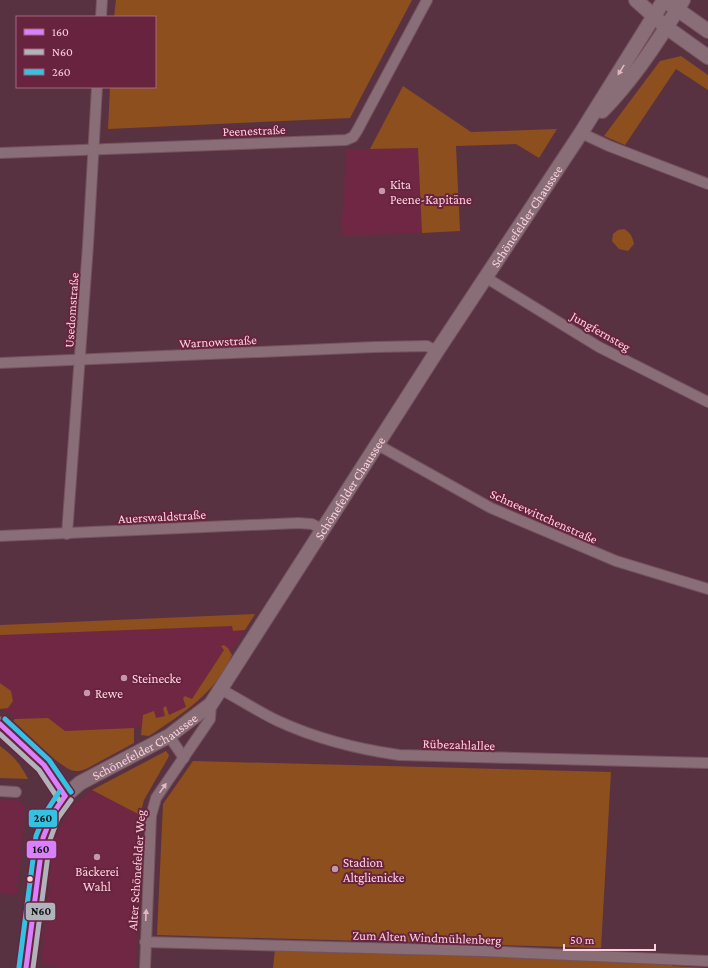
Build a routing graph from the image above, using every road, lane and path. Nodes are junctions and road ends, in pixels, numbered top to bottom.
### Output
1 (102, 0) edge
2 (427, 0) edge
3 (636, 0) edge
4 (664, 0) edge
5 (680, 5) edge
6 (101, 16) edge
7 (655, 17) junction
8 (666, 27) junction
9 (708, 31) edge
10 (708, 57) edge
11 (97, 88) edge
12 (583, 131) junction
13 (94, 149) junction
14 (0, 153) edge
15 (708, 184) edge
16 (485, 277) junction
17 (437, 351) junction
18 (80, 359) junction
19 (0, 363) edge
20 (708, 402) edge
21 (378, 445) junction
22 (324, 530) junction
23 (67, 534) junction
24 (0, 536) edge
25 (708, 589) edge
26 (222, 690) junction
27 (211, 704) junction
28 (0, 724) edge
29 (168, 736) junction
30 (184, 758) junction
31 (708, 763) edge
32 (0, 791) edge
33 (16, 792) dead end
34 (65, 796) junction
35 (144, 942) junction
36 (708, 961) edge
37 (26, 968) edge
38 (145, 968) edge

1 - 6 street
2 - 13 street, Peenestraße
3 - 7 main road
4 - 5 main road
4 - 7 main road, Schönefelder Chaussee
5 - 8 main road, Schönefelder Chaussee
5 - 9 main road
7 - 8 main road
7 -> 12 main road, Schönefelder Chaussee
8 - 10 main road
8 - 12 main road, Schönefelder Chaussee
11 - 13 street, Usedomstraße
12 - 15 street
12 - 16 main road, Schönefelder Chaussee
13 - 14 street, Peenestraße
13 - 18 street, Usedomstraße
16 - 17 main road, Schönefelder Chaussee
16 - 20 street, Jungfernsteg
17 - 18 street, Warnowstraße
17 - 21 main road, Schönefelder Chaussee
18 - 19 street, Warnowstraße
18 - 23 street, Usedomstraße
21 - 22 main road, Schönefelder Chaussee
21 - 25 street, Schneewittchenstraße
22 - 23 street, Auerswaldstraße
22 - 26 main road, Schönefelder Chaussee
23 - 24 street, Auerswaldstraße
26 - 27 main road, Schönefelder Chaussee
26 - 31 street, Rübezahlallee
27 - 29 main road, Schönefelder Chaussee
27 - 30 street, Alter Schönefelder Weg
28 - 34 main road
29 - 30 street
29 - 34 main road, Schönefelder Chaussee
35 -> 30 street, Alter Schönefelder Weg
32 - 33 street
34 - 37 main road, Schönefelder Chaussee
35 - 36 street, Zum Alten Windmühlenberg
35 - 38 street, Alter Schönefelder Weg

